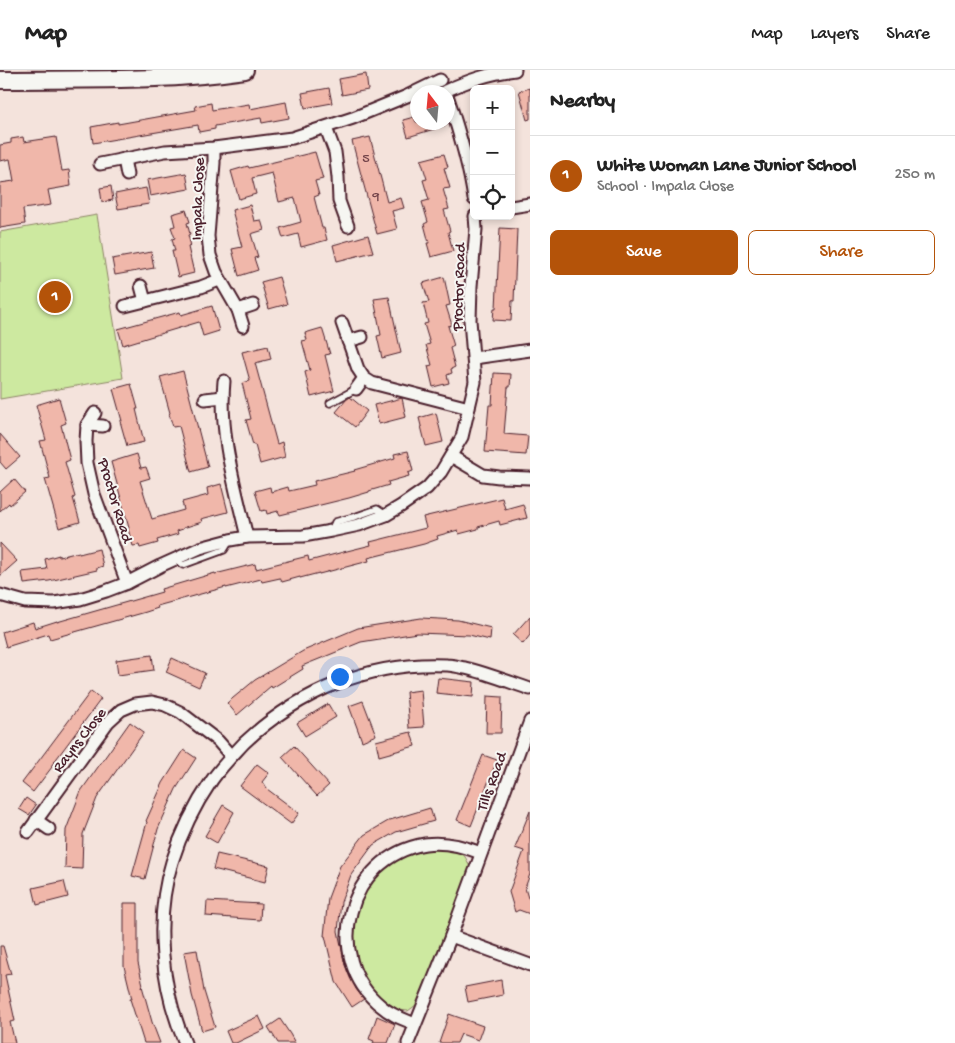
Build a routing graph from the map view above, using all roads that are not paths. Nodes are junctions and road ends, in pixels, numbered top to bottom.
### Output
1 (246, 70) edge
2 (515, 70) edge
3 (28, 75) edge
4 (0, 80) edge
5 (447, 85) edge
6 (410, 95) edge
7 (455, 120) edge
8 (326, 128) junction
9 (214, 148) junction
10 (124, 159) junction
11 (100, 164) dead end
12 (127, 175) dead end
13 (470, 175) edge
14 (530, 204) edge
15 (515, 206) edge
16 (476, 220) edge
17 (348, 226) dead end
18 (219, 280) junction
19 (141, 286) dead end
20 (145, 301) junction
21 (253, 305) dead end
22 (126, 306) dead end
23 (238, 310) junction
24 (342, 324) dead end
25 (243, 326) dead end
26 (362, 337) dead end
27 (348, 341) junction
28 (530, 350) edge
29 (474, 358) junction
30 (364, 378) junction
31 (224, 381) dead end
32 (356, 388) joint
33 (222, 398) junction
34 (205, 399) dead end
35 (330, 403) dead end
36 (469, 408) junction
37 (96, 413) dead end
38 (87, 425) junction
39 (103, 426) dead end
40 (451, 456) junction
41 (530, 478) edge
42 (247, 537) junction
43 (127, 583) junction
44 (1, 596) edge
45 (530, 689) edge
46 (530, 721) edge
47 (231, 756) junction
48 (36, 820) junction
49 (49, 829) dead end
50 (28, 832) dead end
51 (481, 853) junction
52 (451, 936) junction
53 (530, 965) edge
54 (415, 1024) junction
55 (185, 1043) edge
56 (408, 1043) edge

1 - 3 street
2 - 5 street
3 - 4 street
6 - 8 street, Impala Close
7 - 13 street
8 - 9 street, Impala Close
8 - 17 street
9 - 10 street, Impala Close
9 - 18 street, Impala Close
10 - 11 street, Impala Close
10 - 12 street
14 - 15 street
16 - 29 street, Proctor Road
18 - 20 street
18 - 23 street, Impala Close
19 - 20 street
20 - 22 street
21 - 23 street
23 - 25 street, Impala Close
24 - 27 street
26 - 27 street
27 - 30 street
28 - 29 street
29 - 36 street, Proctor Road
30 - 32 street
30 - 36 street
31 - 33 street
32 - 35 lane
33 - 34 street
33 - 42 street
36 - 40 street, Proctor Road
37 - 38 street
38 - 39 street
38 - 43 street, Proctor Road
40 - 41 street
40 - 42 street, Proctor Road
42 - 43 street, Proctor Road
43 - 44 street, Proctor Road
45 - 47 street
46 - 51 street, Tills Road
47 - 48 street, Rayns Close
47 - 55 street
48 - 49 street
48 - 50 street, Rayns Close
51 - 52 street, Tills Road
51 - 54 street
52 - 53 street
52 - 54 street, Tills Road
54 - 56 street, Tills Road

